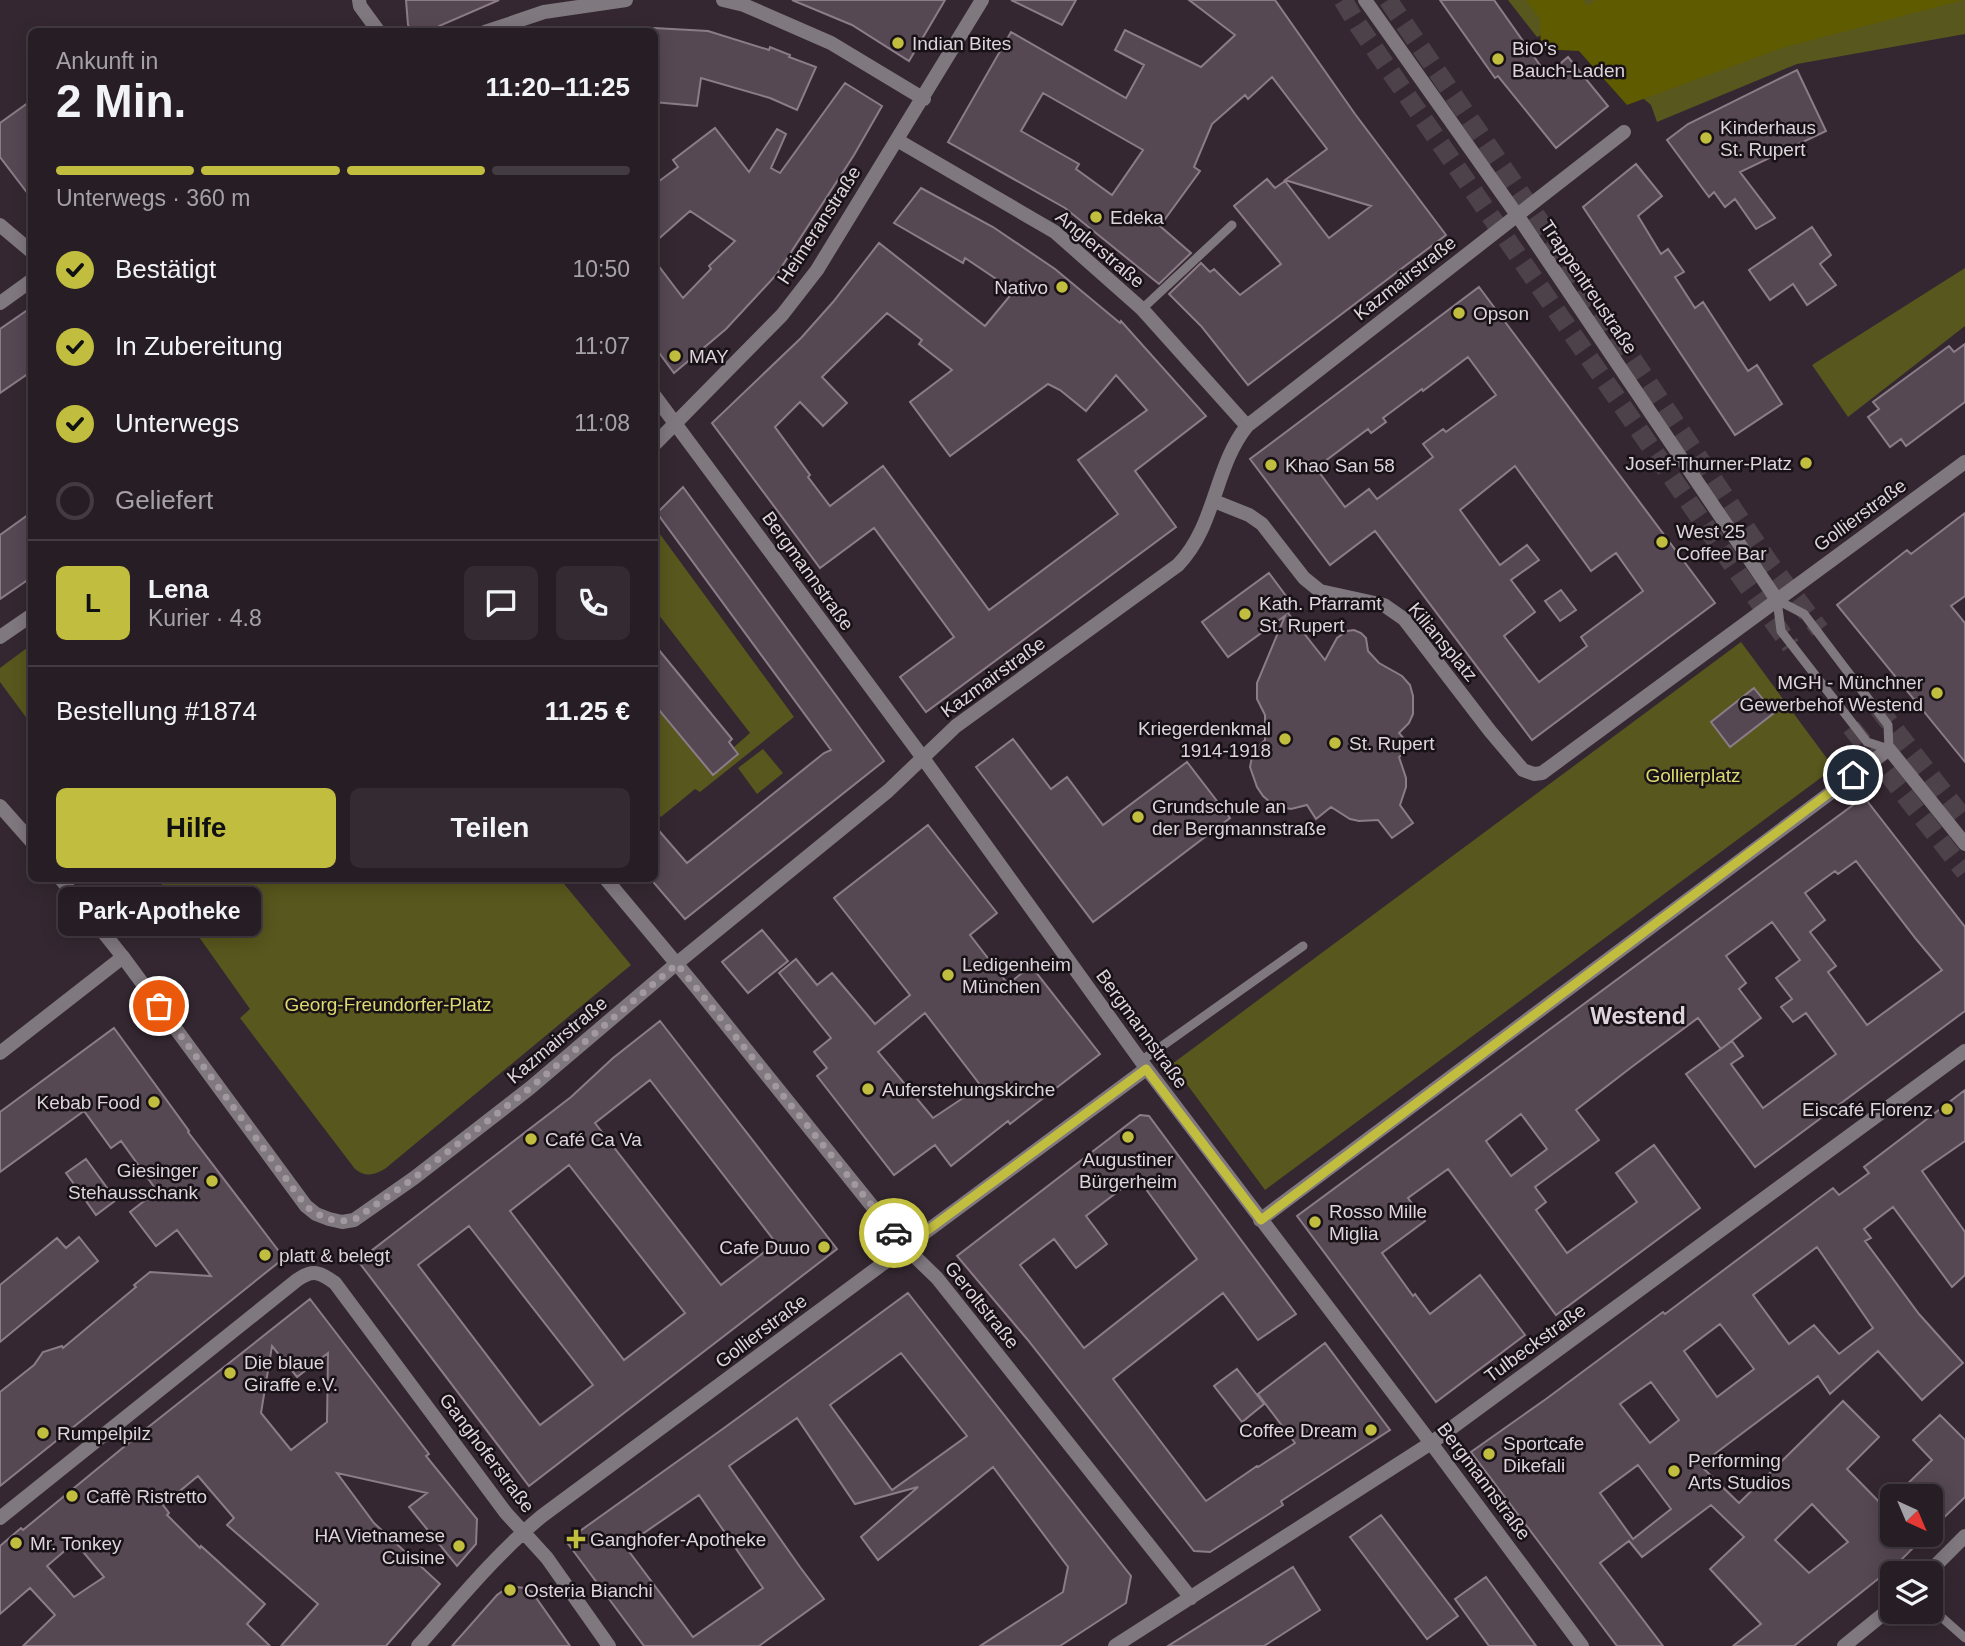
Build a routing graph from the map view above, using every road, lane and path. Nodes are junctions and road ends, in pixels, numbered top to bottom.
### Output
1 (359, 0) edge
2 (626, 0) edge
3 (723, 0) edge
4 (982, 0) edge
5 (1365, 0) edge
6 (377, 28) edge
7 (497, 28) edge
8 (923, 99) junction
9 (1624, 132) dead end
10 (897, 139) junction
11 (1517, 215) junction
12 (0, 225) edge
13 (1232, 225) dead end
14 (28, 248) edge
15 (28, 283) edge
16 (0, 303) edge
17 (1142, 309) junction
18 (658, 400) edge
19 (676, 424) junction
20 (1247, 426) junction
21 (658, 441) edge
22 (1965, 462) edge
23 (1214, 501) junction
24 (1777, 600) junction
25 (28, 617) edge
26 (0, 637) edge
27 (1889, 749) junction
28 (923, 758) junction
29 (0, 806) edge
30 (28, 838) edge
31 (1965, 844) edge
32 (64, 882) edge
33 (608, 882) edge
34 (1303, 946) dead end
35 (123, 957) junction
36 (677, 964) junction
37 (1965, 1051) edge
38 (0, 1053) edge
39 (1144, 1065) junction
40 (1261, 1220) junction
41 (905, 1247) junction
42 (1431, 1443) junction
43 (0, 1518) edge
44 (523, 1532) junction
45 (1965, 1536) edge
46 (1940, 1561) edge
47 (1191, 1598) junction
48 (1880, 1617) edge
49 (1943, 1619) edge
50 (1965, 1638) edge
51 (418, 1646) edge
52 (609, 1646) edge
53 (1115, 1646) edge
54 (1582, 1646) edge
55 (1844, 1646) edge

1 - 6 street
2 - 7 street
3 - 8 street
4 - 8 street, Heimeranstraße
5 - 11 street, Trappentreustraße
8 - 10 street, Heimeranstraße
9 - 11 street, Kazmairstraße
10 - 17 street, Anglerstraße
10 - 19 street, Heimeranstraße
11 - 20 street, Kazmairstraße
11 - 24 street, Trappentreustraße
12 - 14 street
13 - 17 lane
15 - 16 street
17 - 20 street, Anglerstraße
18 - 19 street, Bergmannstraße
19 - 21 street, Heimeranstraße
19 - 28 street, Bergmannstraße
20 - 23 street, Kazmairstraße
22 - 24 street, Gollierstraße
23 - 24 street, Kiliansplatz
23 - 28 street, Kazmairstraße
24 - 27 lane, Trappentreustraße
24 - 27 lane, Trappentreustraße
25 - 26 street
27 - 31 street, Trappentreustraße
27 - 40 street
28 - 36 street, Kazmairstraße
28 - 39 street, Bergmannstraße
29 - 30 street
32 - 35 street
33 - 36 street, Geroltstraße
34 - 39 lane
35 - 36 street, Kazmairstraße
35 - 38 street
36 - 41 street, Geroltstraße
37 - 42 street, Tulbeckstraße
39 - 40 street, Bergmannstraße
39 - 41 street, Gollierstraße
40 - 42 street, Bergmannstraße
41 - 44 street, Gollierstraße
41 - 47 street, Geroltstraße
42 - 47 street, Tulbeckstraße
42 - 54 street, Bergmannstraße
43 - 44 street, Ganghoferstraße
44 - 51 street, Gollierstraße
44 - 52 street, Ganghoferstraße
45 - 46 street
47 - 53 street, Tulbeckstraße
48 - 55 street
49 - 50 lane

